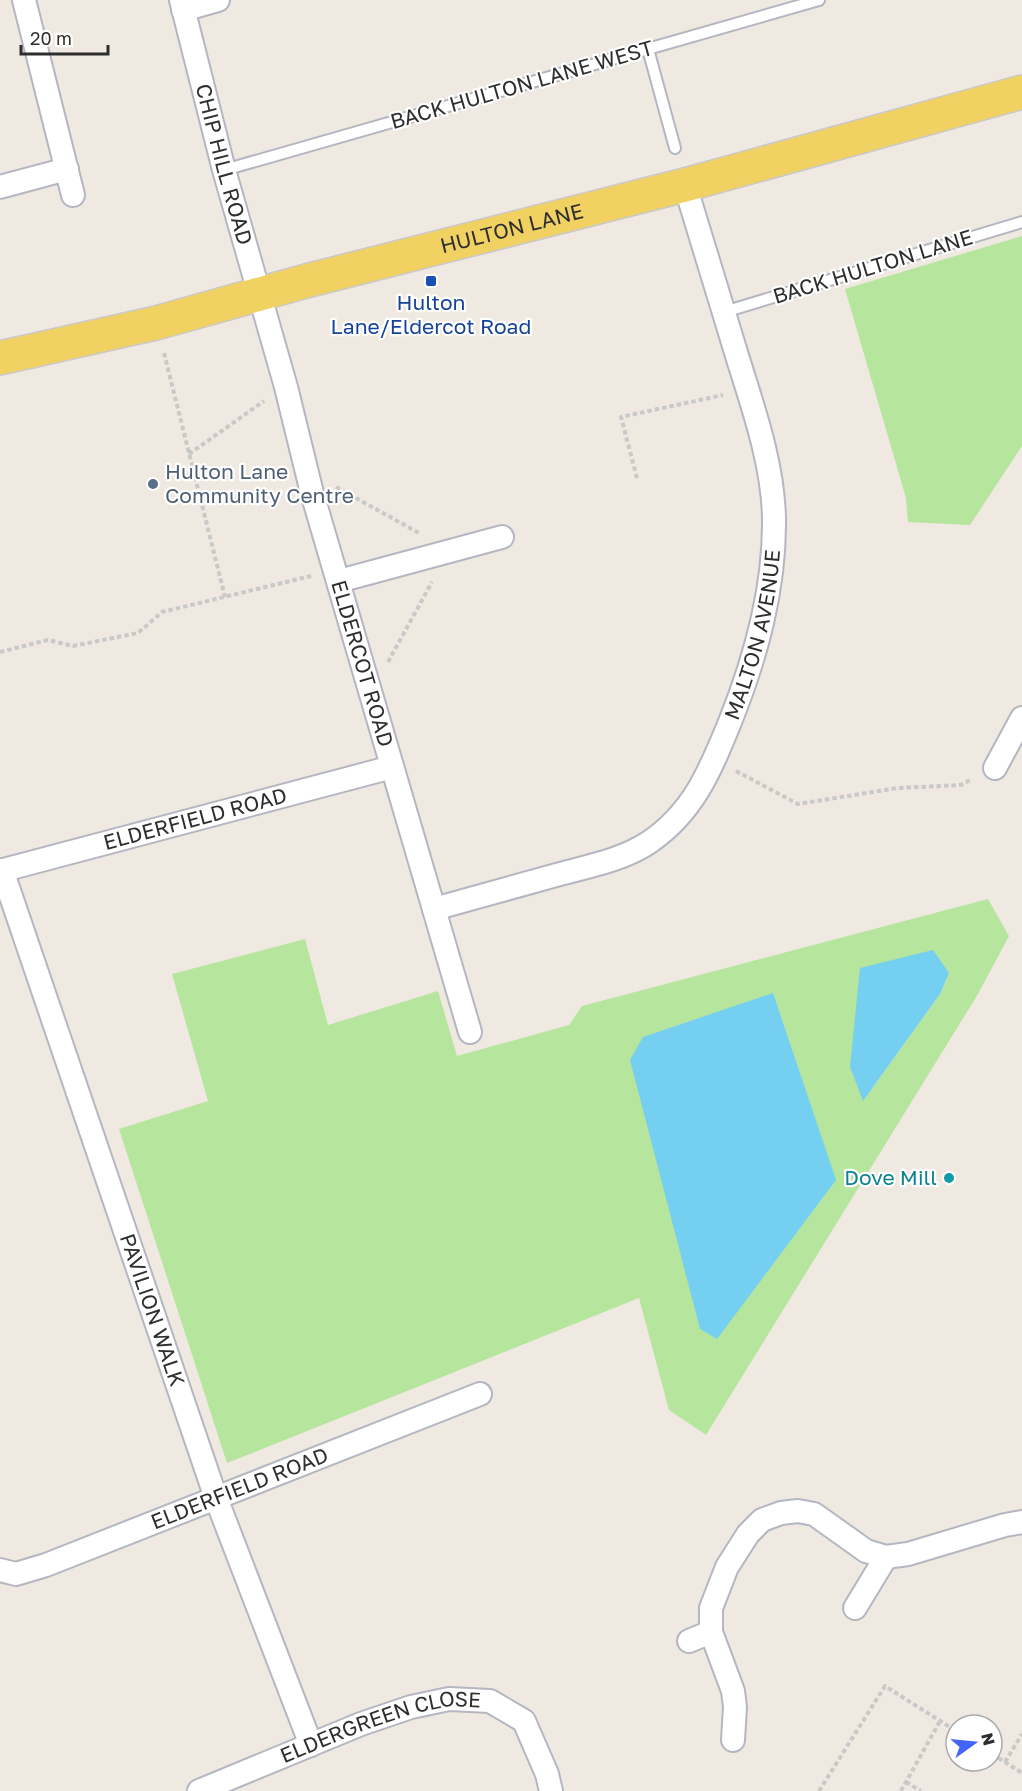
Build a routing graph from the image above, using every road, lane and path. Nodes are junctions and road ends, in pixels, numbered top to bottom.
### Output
1 (24, 0) edge
2 (218, 0) edge
3 (819, 0) edge
4 (182, 5) edge
5 (648, 49) junction
6 (1022, 92) edge
7 (675, 148) dead end
8 (67, 169) junction
9 (224, 170) junction
10 (685, 185) junction
11 (0, 187) edge
12 (73, 195) dead end
13 (1022, 222) edge
14 (259, 294) junction
15 (724, 312) junction
16 (156, 323) junction
17 (0, 358) edge
18 (285, 387) junction
19 (747, 389) junction
20 (189, 454) junction
21 (637, 478) dead end
22 (312, 493) junction
23 (502, 537) dead end
24 (439, 554) junction
25 (337, 576) junction
26 (225, 597) junction
27 (0, 652) edge
28 (364, 669) junction
29 (1022, 718) edge
30 (714, 760) junction
31 (392, 767) junction
32 (994, 768) joint
33 (1, 871) edge
34 (434, 909) junction
35 (470, 1032) dead end
36 (480, 1394) dead end
37 (216, 1498) junction
38 (1022, 1522) edge
39 (886, 1557) junction
40 (0, 1570) edge
41 (855, 1608) dead end
42 (711, 1632) junction
43 (689, 1641) dead end
44 (940, 1721) junction
45 (944, 1724) edge
46 (1022, 1734) edge
47 (733, 1740) dead end
48 (311, 1745) junction
49 (1005, 1762) joint
50 (1022, 1773) edge
51 (906, 1782) junction
52 (199, 1791) edge
53 (551, 1791) edge
54 (819, 1791) edge
55 (901, 1791) edge
56 (921, 1791) edge

1 - 8 street
2 - 4 street
3 - 5 lane, BACK HULTON LANE WEST
4 - 9 street, CHIP HILL ROAD
5 - 7 lane
5 - 9 lane, BACK HULTON LANE WEST
6 - 10 main road, HULTON LANE
8 - 11 street
8 - 12 street
9 - 14 street, CHIP HILL ROAD
10 - 14 main road, HULTON LANE
10 - 15 street, MALTON AVENUE
13 - 15 lane, BACK HULTON LANE
14 - 16 main road, HULTON LANE
14 - 18 street, ELDERCOT ROAD
15 - 19 street, MALTON AVENUE
16 - 17 main road, HULTON LANE
16 - 20 path
18 - 20 path
18 - 22 street, ELDERCOT ROAD
19 - 21 path
19 - 30 street, MALTON AVENUE
20 - 26 path
22 - 24 path
22 - 25 street, ELDERCOT ROAD
23 - 24 street
24 - 25 street
24 - 28 path
25 - 26 path
25 - 28 street, ELDERCOT ROAD
26 - 27 path
28 - 31 street, ELDERCOT ROAD
29 - 32 street
30 - 32 path
30 - 34 street, MALTON AVENUE
31 - 33 street, ELDERFIELD ROAD
31 - 34 street, ELDERCOT ROAD
33 - 37 street, PAVILION WALK
34 - 35 street, ELDERCOT ROAD
36 - 37 street, ELDERFIELD ROAD
37 - 40 street, ELDERFIELD ROAD
37 - 48 street, PAVILION WALK
38 - 39 street
39 - 41 street
39 - 42 street
42 - 43 street
42 - 47 street
44 - 45 path
44 - 51 path
44 - 54 path
46 - 49 path
48 - 52 street, ELDERGREEN CLOSE
48 - 53 street, ELDERGREEN CLOSE
49 - 50 path
51 - 55 path
51 - 56 path

